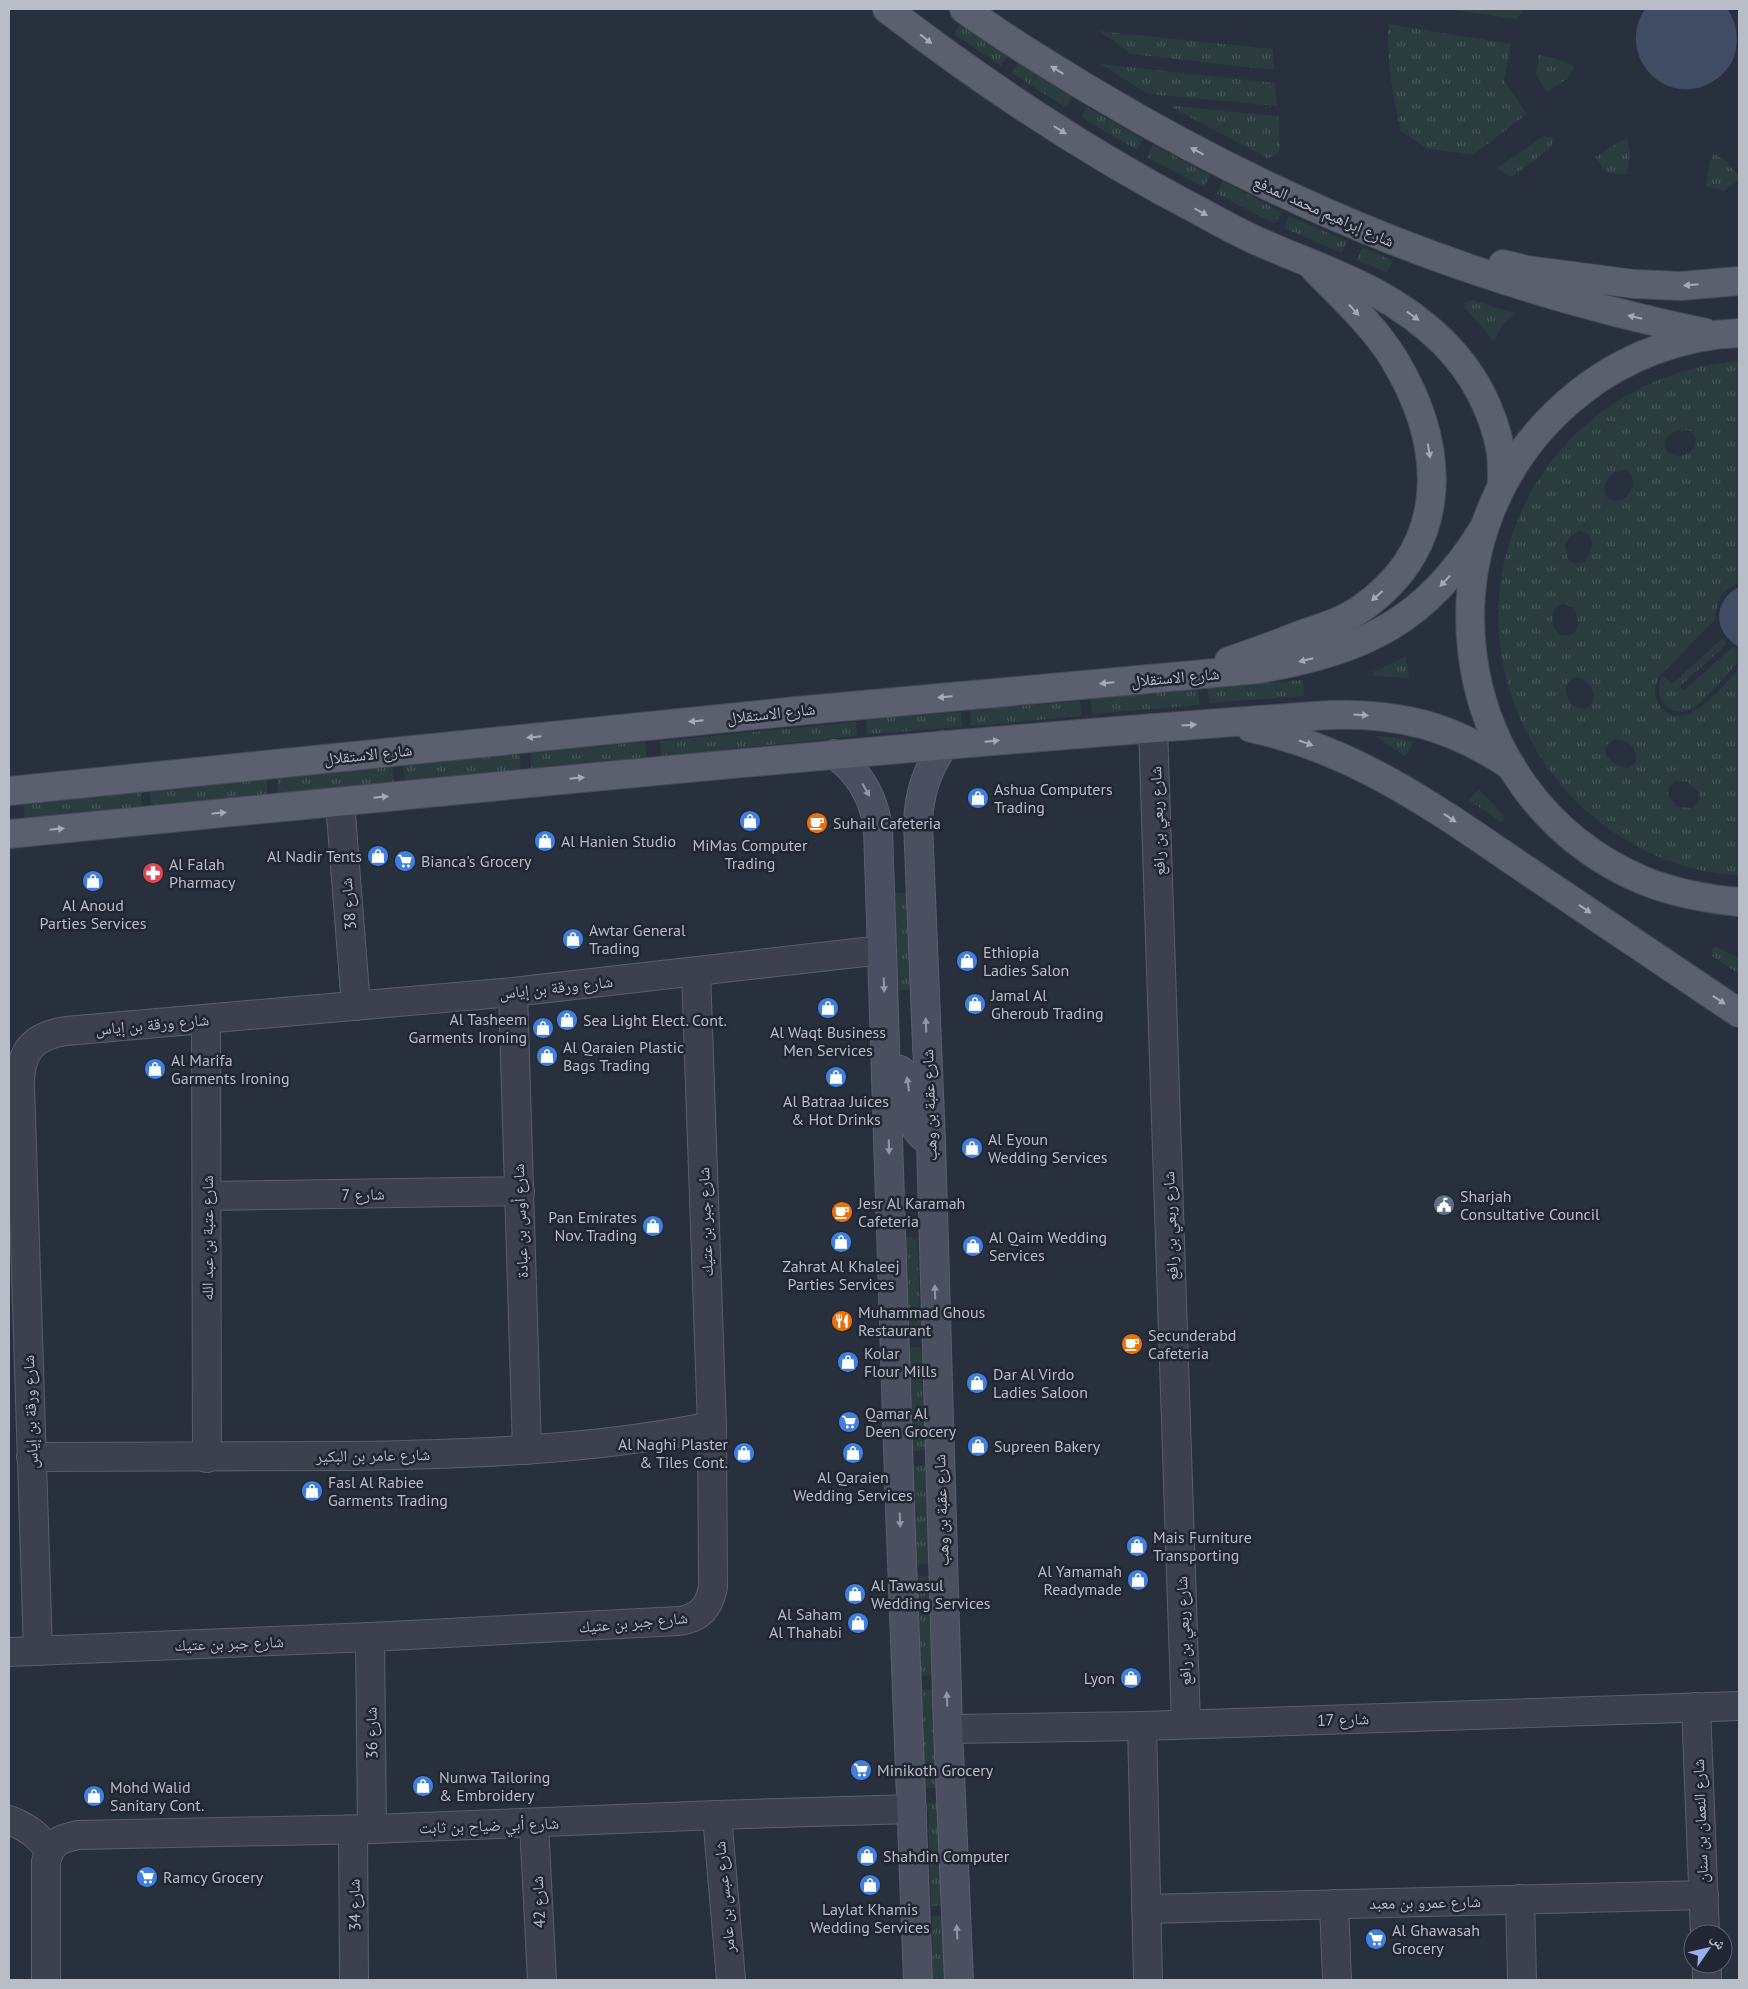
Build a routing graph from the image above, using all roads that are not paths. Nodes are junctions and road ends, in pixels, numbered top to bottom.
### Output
1 (887, 9) edge
2 (964, 9) edge
3 (1384, 238) junction
4 (1308, 262) junction
5 (1739, 280) edge
6 (1728, 334) edge
7 (1502, 484) junction
8 (1484, 528) junction
9 (1190, 675) junction
10 (1225, 722) junction
11 (1154, 728) junction
12 (944, 745) junction
13 (834, 754) junction
14 (1511, 766) junction
15 (9, 791) edge
16 (340, 802) junction
17 (9, 834) edge
18 (1739, 902) edge
19 (882, 950) junction
20 (696, 972) junction
21 (513, 992) junction
22 (356, 1006) junction
23 (1739, 1013) edge
24 (206, 1019) junction
25 (886, 1074) junction
26 (931, 1142) junction
27 (16, 1178) edge
28 (520, 1191) junction
29 (207, 1196) junction
30 (17, 1288) edge
31 (712, 1426) junction
32 (527, 1450) junction
33 (31, 1457) junction
34 (207, 1458) junction
35 (370, 1637) junction
36 (38, 1650) junction
37 (9, 1652) edge
38 (1739, 1706) edge
39 (1696, 1707) junction
40 (1186, 1724) junction
41 (1142, 1726) junction
42 (948, 1730) junction
43 (912, 1809) junction
44 (716, 1815) junction
45 (9, 1820) edge
46 (534, 1824) junction
47 (362, 1830) junction
48 (58, 1844) junction
49 (1704, 1895) junction
50 (1520, 1899) junction
51 (1334, 1904) junction
52 (1146, 1909) junction
53 (1705, 1924) edge
54 (46, 1980) edge
55 (354, 1980) edge
56 (542, 1980) edge
57 (732, 1980) edge
58 (918, 1980) edge
59 (959, 1980) edge
60 (1148, 1980) edge
61 (1337, 1980) edge
62 (1522, 1980) edge

1 -> 4 main road
3 -> 2 main road, شارع إبراهيم محمد المدفع
5 -> 3 main road
6 -> 3 main road, شارع إبراهيم محمد المدفع
4 -> 7 main road
4 -> 9 main road
6 - 7 main road
7 - 8 main road
8 -> 9 main road, شارع الاستقلال
8 - 14 main road
9 -> 15 main road, شارع الاستقلال
11 -> 10 main road
10 -> 14 main road
10 -> 23 main road
12 -> 11 main road
11 - 40 street, شارع ربعي بن رافع
12 - 13 main road
26 -> 12 street, شارع عقبة بن وهب
16 -> 13 main road
13 -> 19 street
14 - 18 main road
17 -> 16 main road
16 - 22 street, شارع 38
19 - 20 street, شارع ورقة بن إياس
19 -> 25 street
20 - 21 street, شارع ورقة بن إياس
20 - 31 street, شارع جبر بن عتيك
21 - 22 street, شارع ورقة بن إياس
21 - 28 street, شارع أوس بن عبادة
22 - 24 street, شارع ورقة بن إياس
24 - 27 street, شارع ورقة بن إياس
24 - 29 street, شارع عتبة بن عبد الله
26 -> 25 street
25 -> 43 street
42 -> 26 street, شارع عقبة بن وهب
27 - 30 street, شارع ورقة بن إياس
28 - 29 street, شارع 7
28 - 32 street, شارع أوس بن عبادة
29 - 34 street, شارع عتبة بن عبد الله
30 - 33 street, شارع ورقة بن إياس
31 - 32 street, شارع عامر بن البكير
31 - 35 street, شارع جبر بن عتيك
32 - 34 street, شارع عامر بن البكير
33 - 34 street, شارع عامر بن البكير
33 - 36 street, شارع ورقة بن إياس
35 - 36 street, شارع جبر بن عتيك
35 - 47 street, شارع 36
36 - 37 street, شارع جبر بن عتيك
38 - 39 street, شارع 17
39 - 40 street, شارع 17
39 - 49 street, شارع النعمان بن سنان
40 - 41 street, شارع 17
41 - 42 street, شارع 17
41 - 52 street
59 -> 42 street, شارع عقبة بن وهب
43 - 44 street, شارع أبي ضياح بن ثابت
43 - 58 street
44 - 46 street, شارع أبي ضياح بن ثابت
44 - 57 street, شارع عبس بن عامر
45 - 48 street
46 - 47 street, شارع أبي ضياح بن ثابت
46 - 56 street, شارع 42
47 - 48 street, شارع أبي ضياح بن ثابت
47 - 55 street, شارع 34
48 - 54 street
49 - 50 street, شارع عمرو بن معبد
49 - 53 street, شارع النعمان بن سنان
50 - 51 street, شارع عمرو بن معبد
50 - 62 street
51 - 52 street, شارع عمرو بن معبد
51 - 61 street
52 - 60 street

